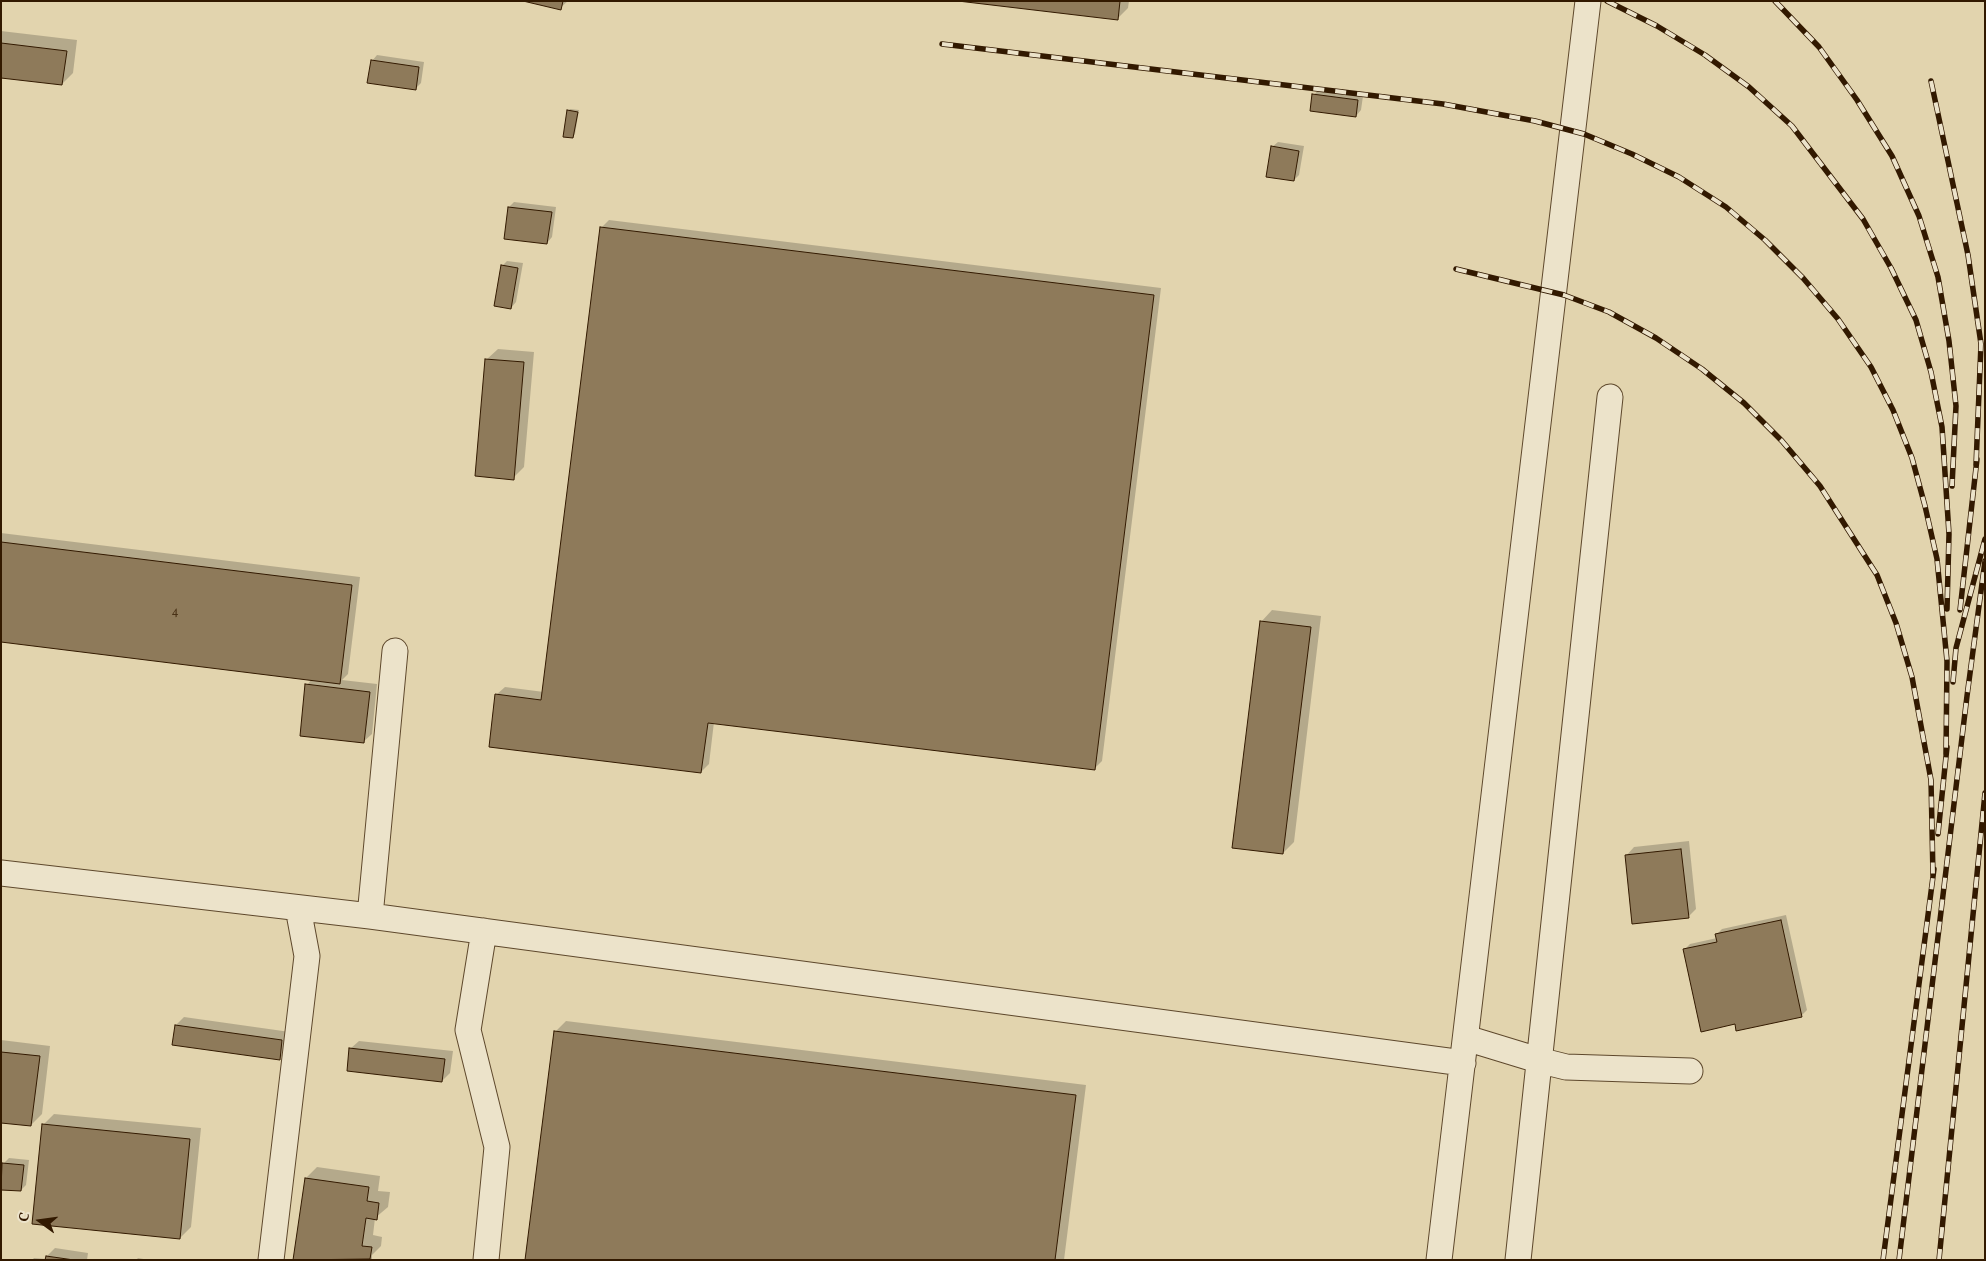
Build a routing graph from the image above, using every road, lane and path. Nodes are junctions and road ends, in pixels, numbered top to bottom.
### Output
1 (1588, 1) edge
2 (1610, 397) dead end
3 (395, 651) dead end
4 (1, 874) edge
5 (298, 908) junction
6 (370, 916) junction
7 (484, 932) junction
8 (1466, 1038) junction
9 (1538, 1060) junction
10 (1463, 1063) junction
11 (1690, 1071) dead end
12 (271, 1260) edge
13 (486, 1260) edge
14 (1439, 1260) edge
15 (1518, 1260) edge

1 - 8 street
2 - 9 street
3 - 6 street
4 - 5 street
5 - 6 street
5 - 12 street
6 - 7 street
7 - 10 street
7 - 13 street
8 - 9 street
8 - 10 street
9 - 11 street
9 - 15 street
10 - 14 street

